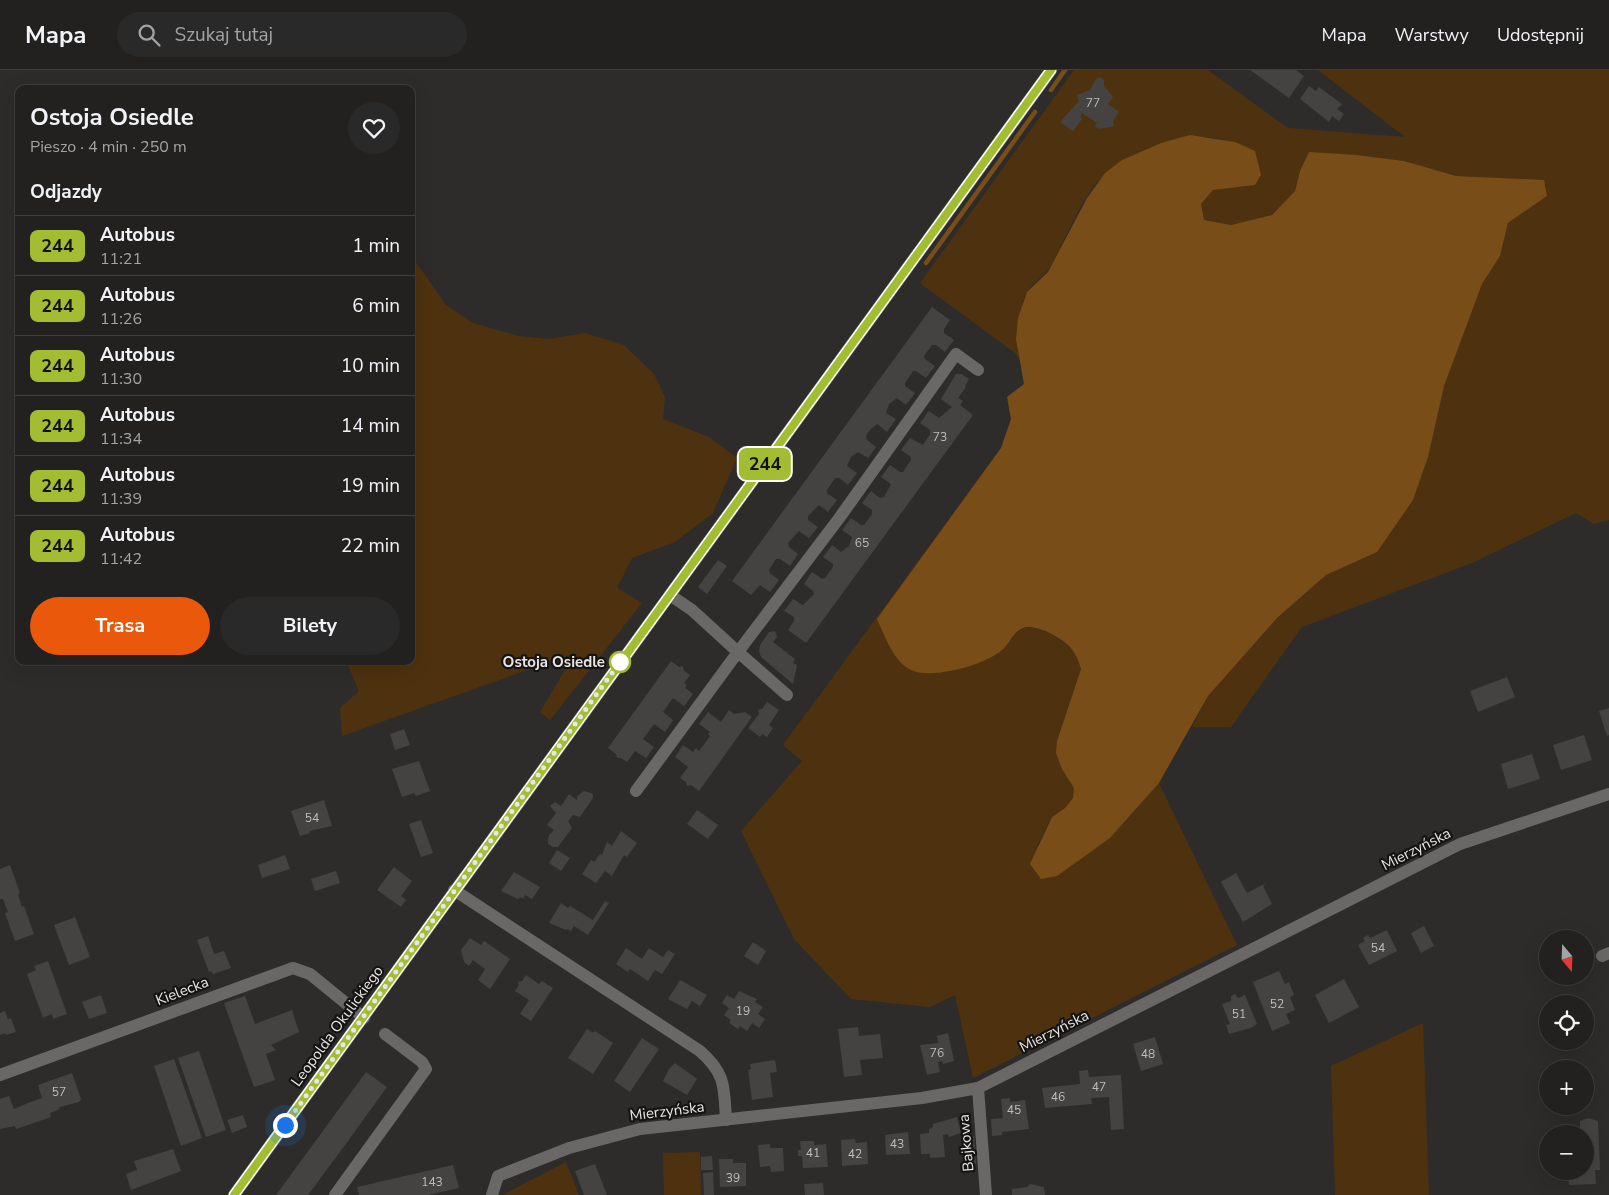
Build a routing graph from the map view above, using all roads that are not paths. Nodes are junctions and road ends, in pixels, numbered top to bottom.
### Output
1 (1051, 70) edge
2 (978, 370) dead end
3 (670, 595) junction
4 (738, 652) junction
5 (787, 694) dead end
6 (636, 791) dead end
7 (1609, 794) edge
8 (451, 895) junction
9 (364, 1018) junction
10 (385, 1034) dead end
11 (0, 1075) edge
12 (978, 1088) junction
13 (726, 1120) junction
14 (234, 1195) edge
15 (335, 1195) edge
16 (492, 1195) edge
17 (986, 1195) edge

1 - 3 street, Leopolda Okulickiego
2 - 4 street
3 - 4 street
3 - 8 street, Leopolda Okulickiego
4 - 5 street
4 - 6 street
7 - 12 street, Mierzyńska
8 - 9 street, Leopolda Okulickiego
8 - 13 street
9 - 11 street, Kielecka
9 - 14 street, Leopolda Okulickiego
10 - 15 street
12 - 13 street, Mierzyńska
12 - 17 street, Bajkowa
13 - 16 street, Mierzyńska

